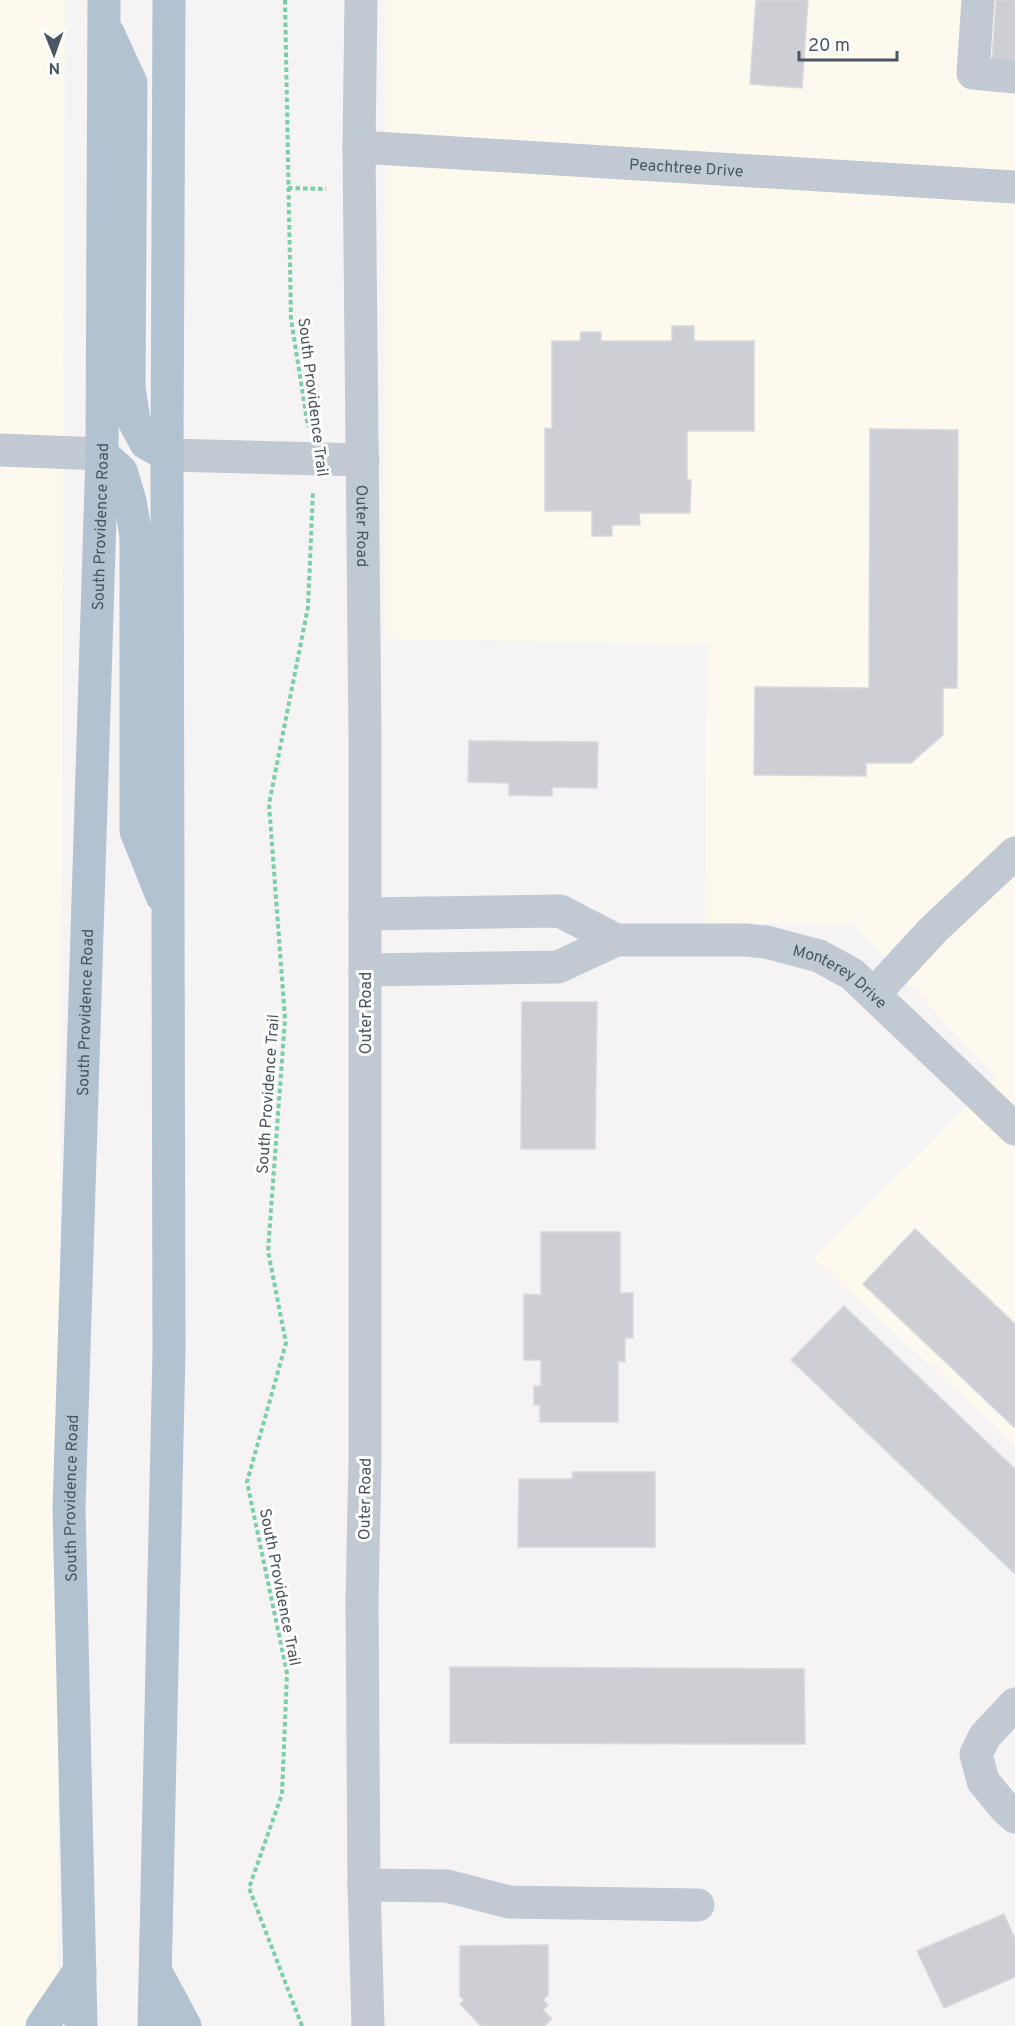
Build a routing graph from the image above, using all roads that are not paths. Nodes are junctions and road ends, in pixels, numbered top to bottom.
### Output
1 (169, 0) edge
2 (361, 0) edge
3 (978, 0) edge
4 (104, 11) edge
5 (1015, 77) edge
6 (359, 147) junction
7 (1015, 187) edge
8 (0, 450) edge
9 (102, 454) junction
10 (167, 455) junction
11 (363, 460) junction
12 (1015, 852) edge
13 (168, 910) junction
14 (365, 914) junction
15 (616, 940) junction
16 (365, 970) junction
17 (874, 994) junction
18 (1015, 1129) edge
19 (1015, 1704) edge
20 (1015, 1817) edge
21 (364, 1885) junction
22 (698, 1905) dead end
23 (80, 1970) junction
24 (155, 1970) junction
25 (42, 2026) edge
26 (81, 2026) edge
27 (154, 2026) edge
28 (185, 2026) edge
29 (368, 2026) edge

1 - 10 main road
2 - 6 street, Outer Road
3 - 5 street
4 - 9 main road, South Providence Road
4 - 10 main road
6 - 7 street, Peachtree Drive
6 - 11 street, Outer Road
8 - 9 street
9 - 13 main road
9 - 23 main road, South Providence Road
10 - 11 street
10 - 13 main road
11 - 14 street, Outer Road
12 - 17 street
13 - 24 main road
14 - 15 street, Monterey Drive
14 - 16 street, Outer Road
15 - 16 street, Monterey Drive
15 - 17 street, Monterey Drive
16 - 21 street, Outer Road
17 - 18 street, Monterey Drive
19 - 20 street
21 - 22 street
21 - 29 street, Outer Road
23 - 25 main road
23 - 26 main road, South Providence Road
24 - 27 main road
24 - 28 main road

